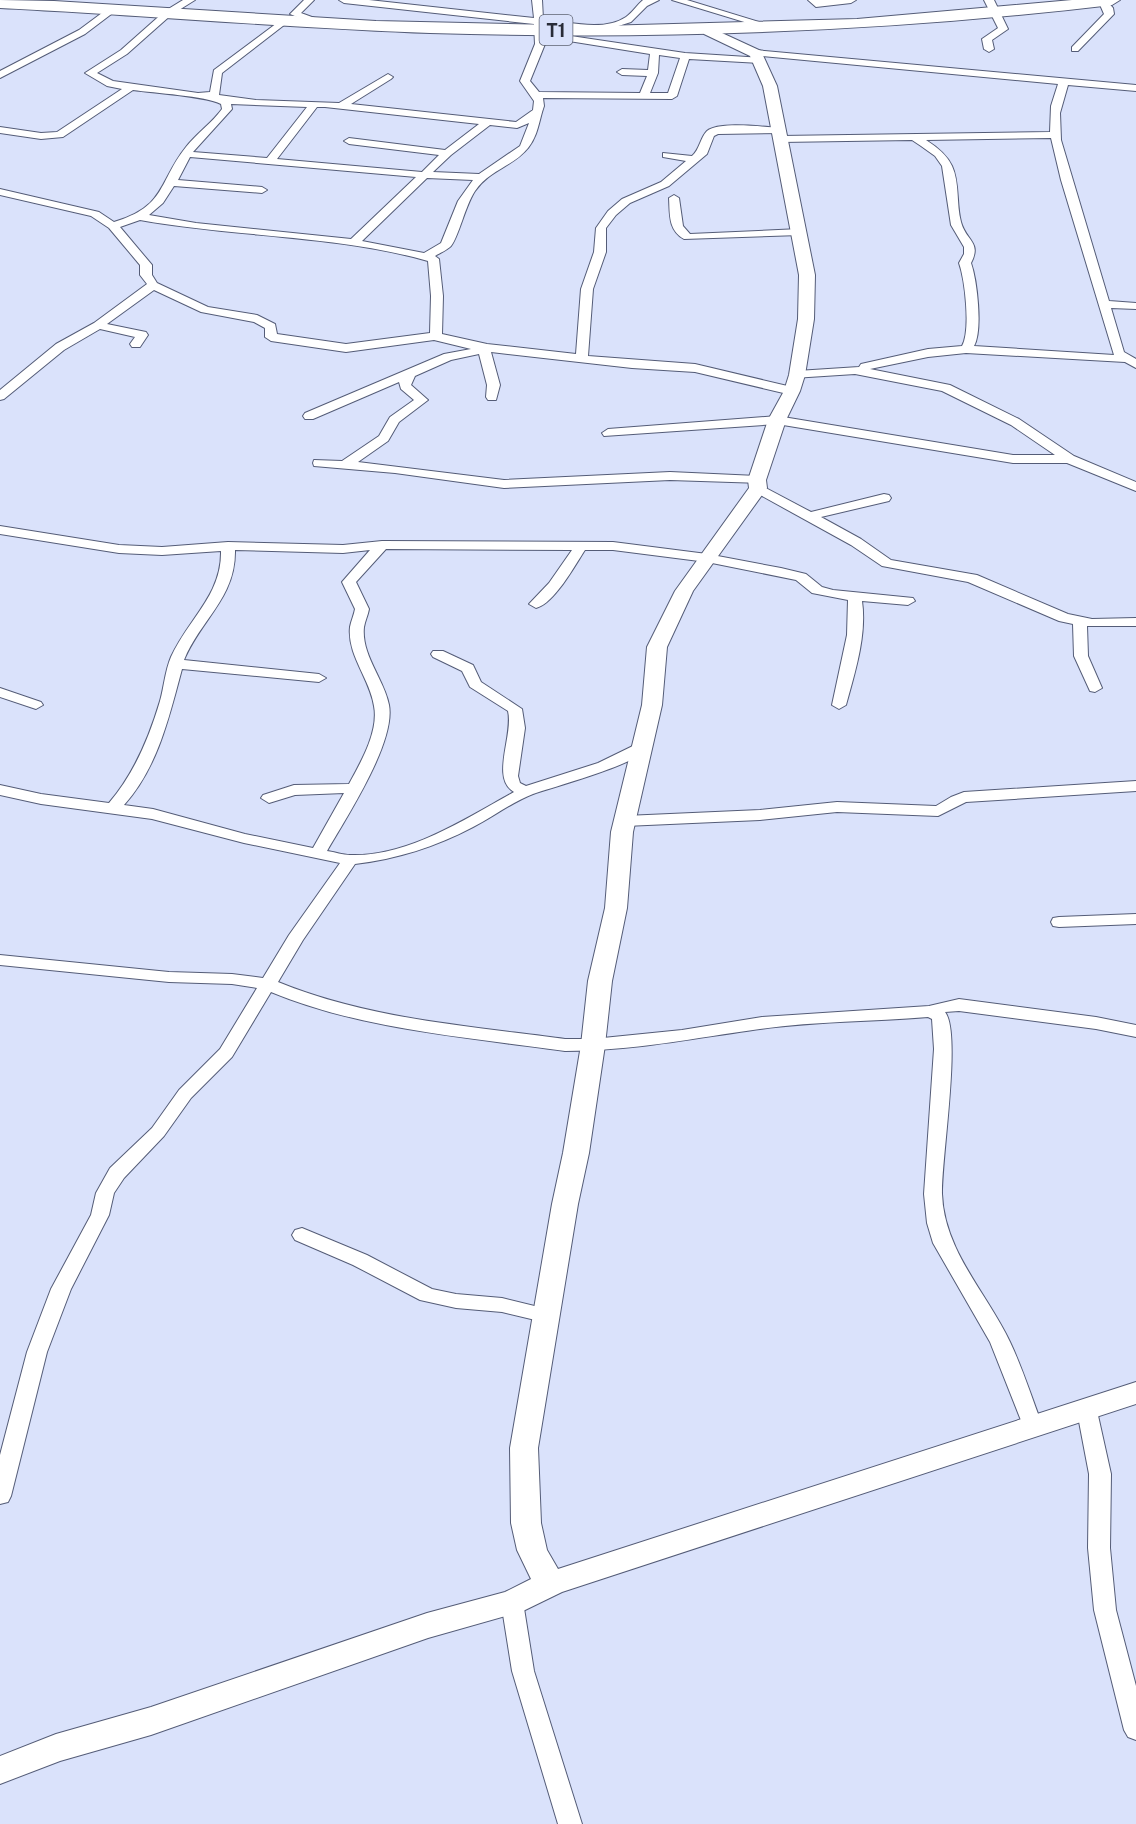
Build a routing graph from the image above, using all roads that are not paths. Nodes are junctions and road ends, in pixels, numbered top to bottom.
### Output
1 (309, 0) edge
2 (344, 0) edge
3 (537, 0) edge
4 (654, 0) edge
5 (677, 0) edge
6 (813, 0) edge
7 (851, 0) edge
8 (1107, 1) edge
9 (406, 2) edge
10 (0, 3) edge
11 (119, 6) edge
12 (192, 7) edge
13 (991, 7) edge
14 (168, 13) junction
15 (290, 17) junction
16 (774, 28) junction
17 (540, 29) junction
18 (709, 31) junction
19 (989, 49) dead end
20 (1075, 49) dead end
21 (655, 51) junction
22 (685, 56) junction
23 (757, 57) junction
24 (0, 60) edge
25 (24, 62) junction
26 (622, 72) dead end
27 (653, 73) junction
28 (0, 75) edge
29 (388, 78) dead end
30 (1065, 80) junction
31 (131, 87) junction
32 (1136, 88) edge
33 (537, 95) junction
34 (644, 96) junction
35 (218, 97) junction
36 (314, 104) junction
37 (340, 106) junction
38 (535, 114) junction
39 (486, 123) junction
40 (0, 130) edge
41 (780, 135) junction
42 (1055, 135) junction
43 (913, 137) junction
44 (349, 141) dead end
45 (447, 153) junction
46 (186, 154) junction
47 (668, 155) dead end
48 (694, 159) junction
49 (270, 160) junction
50 (424, 175) junction
51 (480, 177) junction
52 (172, 183) junction
53 (262, 190) dead end
54 (0, 192) edge
55 (674, 198) dead end
56 (141, 217) junction
57 (113, 226) junction
58 (800, 232) junction
59 (354, 243) junction
60 (427, 256) junction
61 (153, 285) junction
62 (1102, 304) junction
63 (1136, 306) edge
64 (99, 324) junction
65 (436, 336) junction
66 (136, 344) dead end
67 (966, 349) junction
68 (486, 350) junction
69 (582, 357) junction
70 (1132, 362) edge
71 (855, 370) junction
72 (411, 372) junction
73 (794, 383) junction
74 (0, 396) edge
75 (492, 397) dead end
76 (309, 416) dead end
77 (777, 420) junction
78 (608, 433) dead end
79 (1069, 459) junction
80 (319, 463) dead end
81 (345, 465) junction
82 (758, 484) junction
83 (1136, 487) edge
84 (884, 498) dead end
85 (809, 516) junction
86 (0, 531) edge
87 (382, 545) junction
88 (228, 546) junction
89 (580, 546) junction
90 (707, 558) junction
91 (855, 597) junction
92 (908, 601) dead end
93 (536, 604) dead end
94 (1080, 622) junction
95 (1136, 622) edge
96 (438, 654) dead end
97 (176, 664) junction
98 (319, 678) dead end
99 (1095, 688) dead end
100 (0, 692) edge
101 (36, 705) dead end
102 (839, 705) dead end
103 (644, 746) junction
104 (1136, 786) edge
105 (356, 788) junction
106 (0, 790) edge
107 (525, 792) junction
108 (268, 798) dead end
109 (114, 807) junction
110 (625, 821) junction
111 (318, 853) junction
112 (350, 860) junction
113 (1136, 919) edge
114 (1059, 922) dead end
115 (0, 960) edge
116 (267, 984) junction
117 (931, 1011) junction
118 (1136, 1031) edge
119 (593, 1045) junction
120 (302, 1235) dead end
121 (548, 1316) junction
122 (1136, 1393) edge
123 (1087, 1411) junction
124 (1033, 1427) junction
125 (0, 1496) edge
126 (552, 1583) junction
127 (512, 1602) junction
128 (1136, 1730) edge
129 (0, 1770) edge
130 (570, 1824) edge

1 - 15 street
2 - 9 street
3 - 17 street
4 - 17 street
5 - 16 street
6 - 7 street
8 - 13 highway, T1
8 - 20 street
9 - 17 street
10 - 11 highway, T1
11 - 14 highway, T1
11 - 25 street
12 - 14 highway, T1
12 - 15 highway, T1
13 - 16 highway, T1
13 - 19 street
14 - 31 street
15 - 17 highway, T1
15 - 35 street
16 - 18 highway, T1
17 - 18 highway, T1
17 - 21 street
17 - 33 street
18 - 23 street
21 - 22 street
21 - 27 street
22 - 23 street
22 - 34 street
23 - 30 street
23 - 41 street
24 - 25 street
25 - 28 street
26 - 27 street
27 - 34 street
29 - 37 street
30 - 32 street
30 - 42 street
31 - 35 street
31 - 40 street
33 - 34 street
33 - 38 street
35 - 36 street
35 - 46 street
36 - 37 street
36 - 49 street
37 - 39 street
38 - 39 street
38 - 51 street
39 - 45 street
41 - 43 street
41 - 48 street
41 - 58 street
42 - 43 street
42 - 62 street
43 - 67 street
44 - 45 street
45 - 50 street
46 - 49 street
46 - 52 street
47 - 48 street
48 - 69 street
49 - 50 street
50 - 51 street
50 - 59 street
51 - 60 street
52 - 53 street
52 - 56 street
54 - 57 street
55 - 58 street
56 - 57 street
56 - 59 street
57 - 61 street
58 - 73 street
59 - 60 street
60 - 65 street
61 - 64 street
61 - 65 street
62 - 63 street
62 - 70 street
64 - 66 street
64 - 74 street
65 - 68 street
67 - 70 street
67 - 71 street
68 - 69 street
68 - 72 street
68 - 75 street
69 - 73 street
71 - 73 street
71 - 79 street
72 - 76 street
72 - 81 street
73 - 77 street
77 - 78 street
77 - 79 street
77 - 82 street
79 - 83 street
80 - 81 street
81 - 82 street
82 - 85 street
82 - 90 street
84 - 85 street
85 - 94 street
86 - 88 street
87 - 88 street
87 - 89 street
87 - 105 street
88 - 97 street
89 - 90 street
89 - 93 street
90 - 91 street
90 - 103 street
91 - 92 street
91 - 102 street
94 - 95 street
94 - 99 street
96 - 107 street
97 - 98 street
97 - 109 street
100 - 101 street
103 - 107 street
103 - 110 street
104 - 110 street
105 - 108 street
105 - 111 street
106 - 109 street
107 - 112 street
109 - 111 street
110 - 119 street
111 - 112 street
112 - 116 street
113 - 114 street
115 - 116 street
116 - 119 street
116 - 125 street
117 - 118 street
117 - 119 street
117 - 124 street
119 - 121 street
120 - 121 street
121 - 126 street
122 - 123 street
123 - 124 street
123 - 128 street
124 - 126 street
126 - 127 street
127 - 129 street
127 - 130 street

